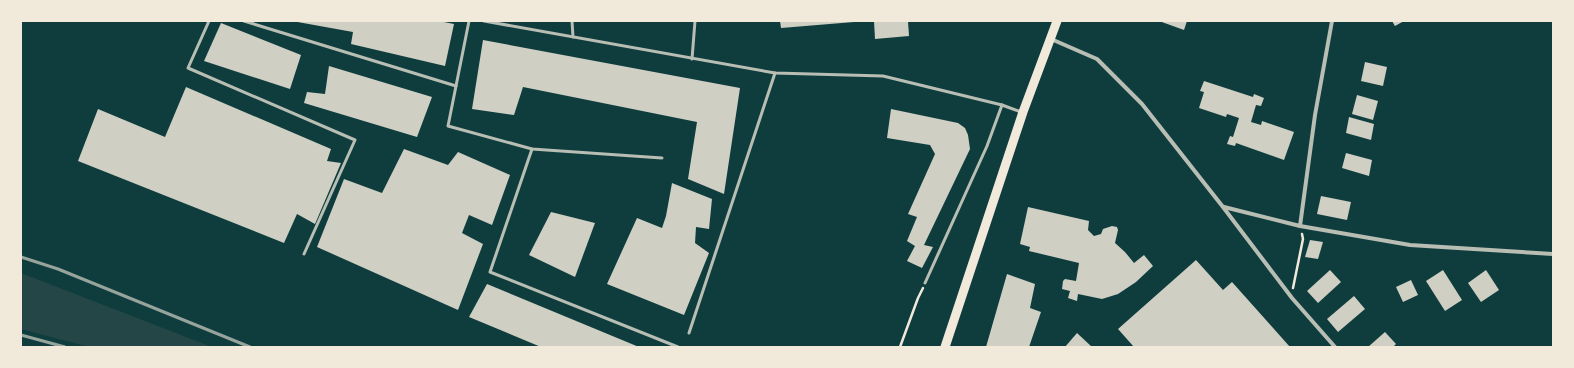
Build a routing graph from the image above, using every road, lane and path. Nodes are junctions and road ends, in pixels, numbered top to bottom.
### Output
1 (209, 21) edge
2 (244, 21) edge
3 (469, 21) edge
4 (484, 21) edge
5 (572, 21) edge
6 (695, 21) edge
7 (1058, 21) edge
8 (1332, 21) edge
9 (573, 37) junction
10 (1051, 39) junction
11 (692, 58) junction
12 (775, 73) junction
13 (456, 86) junction
14 (1002, 105) junction
15 (1023, 112) junction
16 (532, 149) junction
17 (662, 158) dead end
18 (1223, 207) junction
19 (1300, 226) junction
20 (304, 254) dead end
21 (1553, 254) edge
22 (925, 283) joint
23 (1292, 298) junction
24 (689, 333) dead end
25 (678, 347) edge
26 (900, 347) edge
27 (945, 347) edge
28 (1335, 347) edge

1 - 20 lane
2 - 13 lane
3 - 13 lane
4 - 9 lane
5 - 9 lane
6 - 11 lane
7 - 10 main road
8 - 19 street
9 - 11 lane
10 - 15 main road
10 - 18 street
11 - 12 lane
12 - 14 lane
12 - 24 lane
13 - 16 lane
14 - 15 lane
14 - 22 lane
15 - 27 main road
16 - 17 lane
16 - 25 lane
18 - 19 street
18 - 23 street
19 - 21 street
19 - 23 path
22 - 26 path
23 - 28 street

